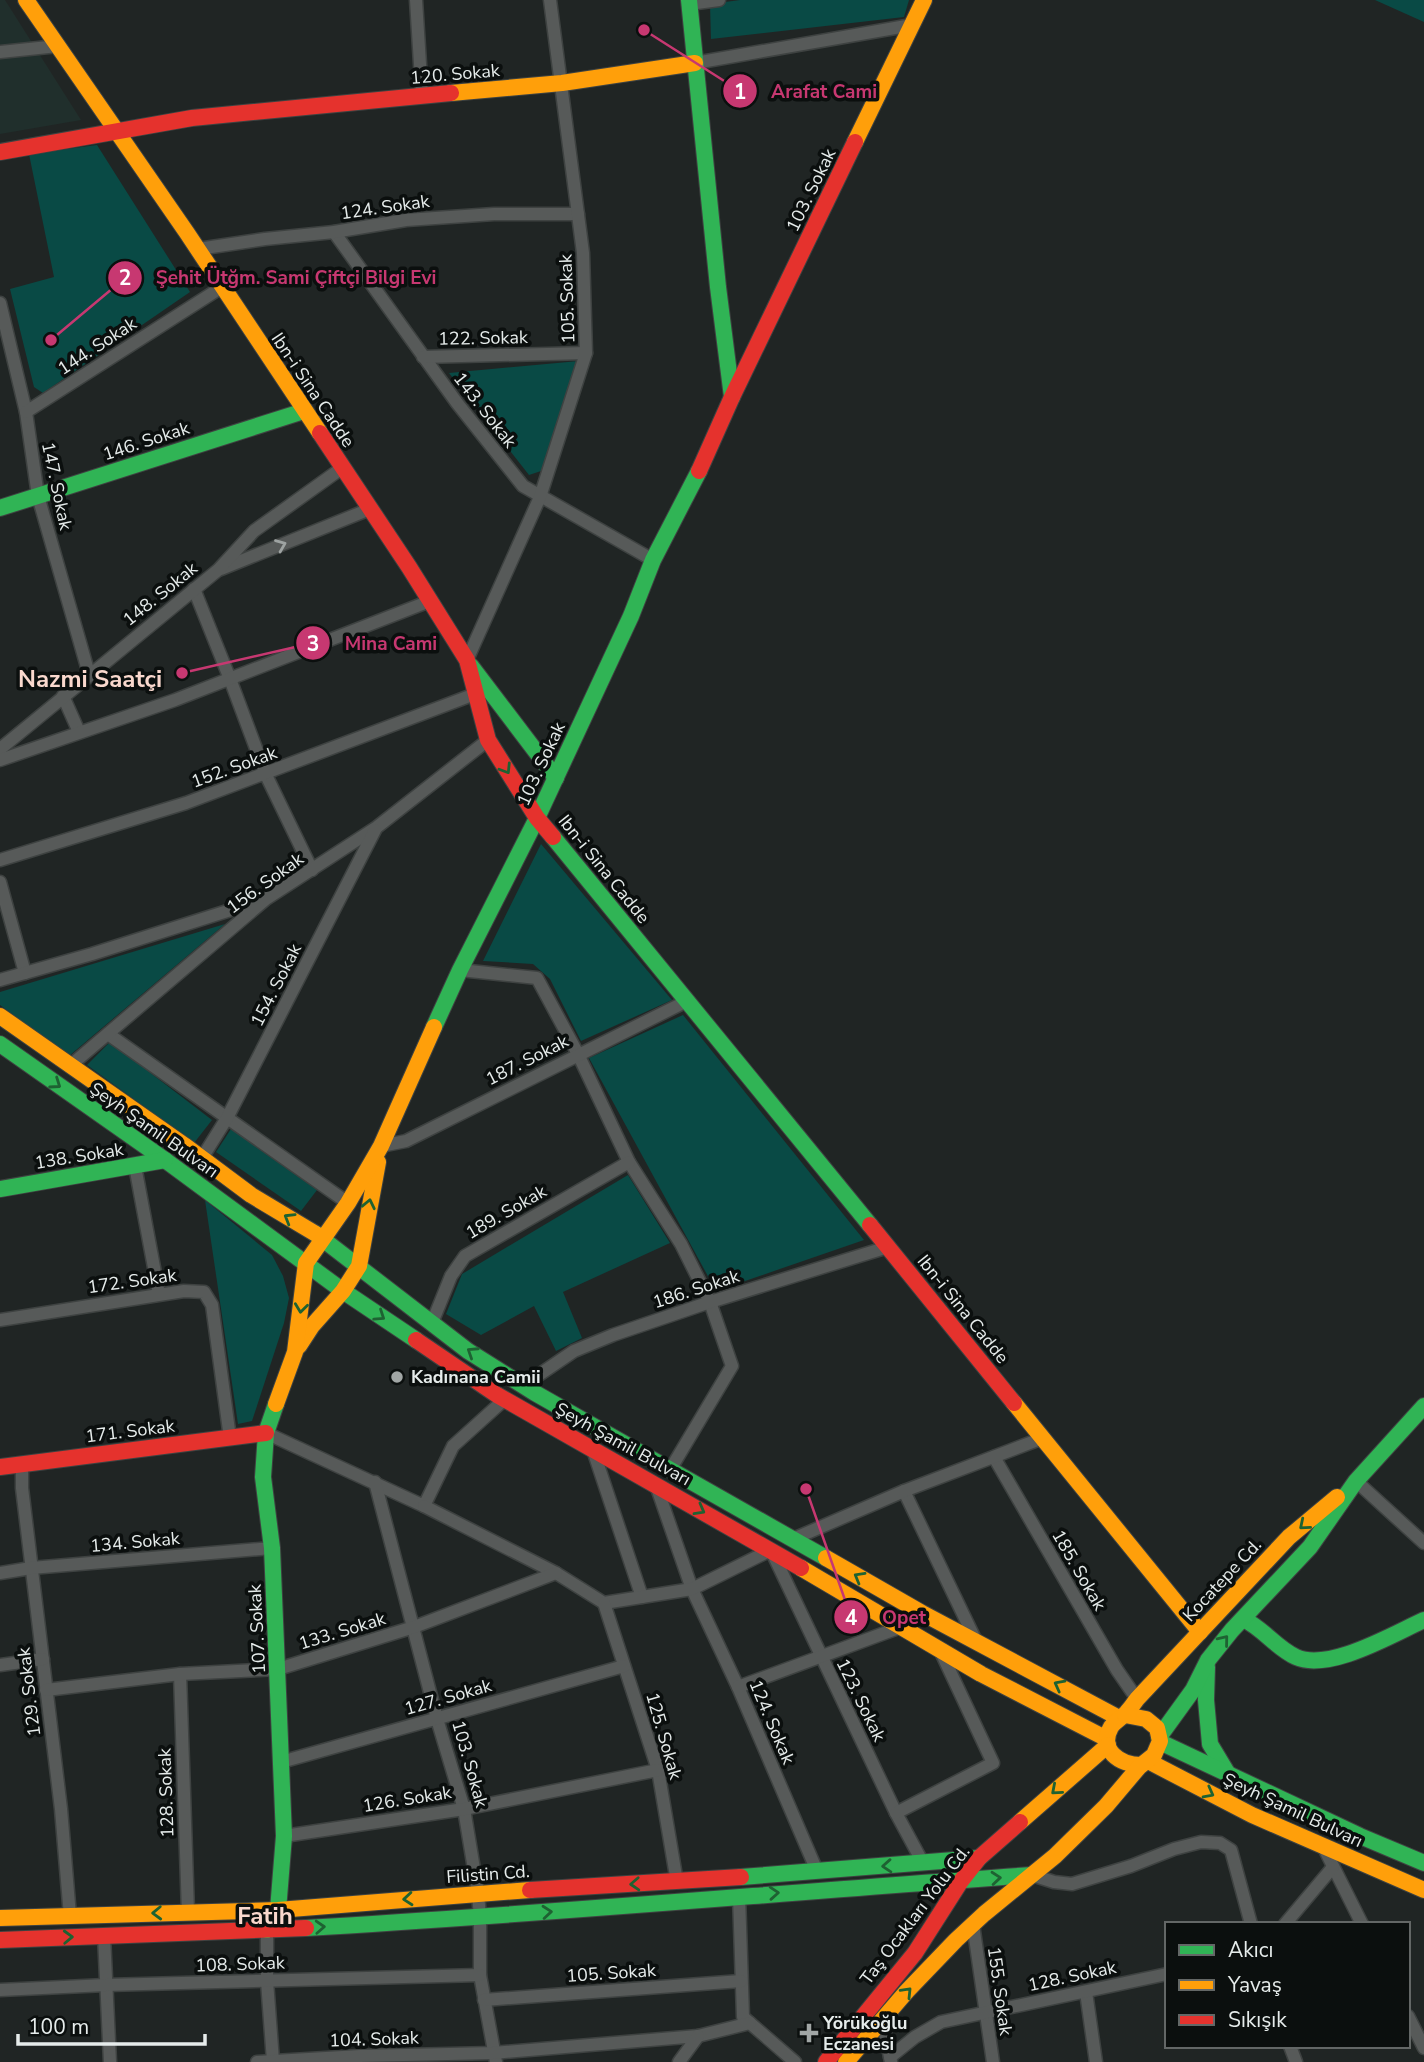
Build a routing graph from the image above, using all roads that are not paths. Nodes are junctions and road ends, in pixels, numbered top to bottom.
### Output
1 (26, 0) edge
2 (416, 0) edge
3 (550, 0) edge
4 (719, 0) edge
5 (924, 0) edge
6 (689, 2) edge
7 (912, 25) junction
8 (58, 46) junction
9 (0, 52) edge
10 (695, 63) junction
11 (562, 83) junction
12 (422, 96) junction
13 (118, 133) junction
14 (0, 152) edge
15 (578, 214) junction
16 (334, 232) junction
17 (198, 249) junction
18 (222, 287) junction
19 (0, 303) edge
20 (586, 353) junction
21 (424, 357) junction
22 (732, 397) junction
23 (304, 411) junction
24 (26, 412) junction
25 (342, 468) junction
26 (38, 496) junction
27 (540, 497) junction
28 (0, 508) edge
29 (370, 509) junction
30 (653, 561) junction
31 (218, 570) junction
32 (194, 589) junction
33 (430, 601) junction
34 (467, 660) junction
35 (89, 674) junction
36 (230, 679) junction
37 (475, 694) junction
38 (63, 696) junction
39 (79, 732) junction
40 (488, 740) junction
41 (0, 749) edge
42 (0, 760) edge
43 (266, 775) junction
44 (556, 778) junction
45 (537, 818) junction
46 (377, 827) junction
47 (0, 860) edge
48 (312, 870) junction
49 (0, 882) edge
50 (266, 899) junction
51 (460, 970) junction
52 (25, 973) junction
53 (0, 980) edge
54 (687, 1001) junction
55 (0, 1016) edge
56 (108, 1034) junction
57 (0, 1044) edge
58 (578, 1054) junction
59 (71, 1065) junction
60 (227, 1118) junction
61 (381, 1146) junction
62 (202, 1158) junction
63 (165, 1160) junction
64 (629, 1162) junction
65 (135, 1166) junction
66 (0, 1189) edge
67 (348, 1203) junction
68 (323, 1239) junction
69 (888, 1247) junction
70 (306, 1263) junction
71 (359, 1266) junction
72 (343, 1292) junction
73 (159, 1294) junction
74 (710, 1302) junction
75 (0, 1320) edge
76 (432, 1323) junction
77 (295, 1352) junction
78 (524, 1385) junction
79 (505, 1399) junction
80 (1424, 1406) edge
81 (266, 1433) junction
82 (230, 1438) junction
83 (1043, 1438) junction
84 (593, 1450) junction
85 (994, 1457) junction
86 (22, 1465) junction
87 (0, 1467) edge
88 (670, 1470) junction
89 (1356, 1481) junction
90 (375, 1482) junction
91 (656, 1485) junction
92 (904, 1491) junction
93 (424, 1506) junction
94 (793, 1539) junction
95 (1424, 1543) edge
96 (272, 1548) junction
97 (771, 1550) junction
98 (32, 1568) junction
99 (0, 1573) edge
100 (556, 1573) junction
101 (692, 1589) junction
102 (642, 1597) junction
103 (604, 1602) junction
104 (1243, 1619) junction
105 (1424, 1620) edge
106 (414, 1627) junction
107 (901, 1627) junction
108 (1200, 1632) junction
109 (976, 1641) junction
110 (940, 1650) junction
111 (821, 1657) junction
112 (43, 1659) junction
113 (1208, 1660) junction
114 (0, 1665) edge
115 (625, 1666) junction
116 (278, 1669) junction
117 (180, 1674) junction
118 (738, 1687) junction
119 (46, 1690) junction
120 (1138, 1699) junction
121 (1122, 1717) junction
122 (437, 1719) junction
123 (1160, 1740) junction
124 (1107, 1742) junction
125 (281, 1762) junction
126 (1145, 1763) junction
127 (658, 1770) junction
128 (1228, 1774) junction
129 (464, 1809) junction
130 (896, 1813) junction
131 (284, 1836) junction
132 (1323, 1846) junction
133 (979, 1858) junction
134 (923, 1863) junction
135 (1424, 1863) edge
136 (1333, 1867) junction
137 (817, 1871) junction
138 (1032, 1875) junction
139 (961, 1881) junction
140 (677, 1882) junction
141 (1424, 1890) edge
142 (478, 1893) junction
143 (739, 1896) junction
144 (278, 1910) junction
145 (188, 1912) junction
146 (70, 1916) junction
147 (0, 1918) edge
148 (480, 1918) junction
149 (1250, 1922) edge
150 (1287, 1922) edge
151 (1361, 1922) edge
152 (973, 1924) junction
153 (267, 1930) junction
154 (104, 1936) junction
155 (0, 1940) edge
156 (1165, 1974) edge
157 (480, 1975) junction
158 (267, 1981) junction
159 (741, 1981) junction
160 (106, 1985) junction
161 (0, 1990) edge
162 (1086, 1992) junction
163 (484, 2000) junction
164 (985, 2012) junction
165 (882, 2018) junction
166 (1410, 2020) edge
167 (750, 2023) junction
168 (698, 2036) junction
169 (1424, 2048) edge
170 (495, 2058) edge
171 (393, 2059) edge
172 (890, 2060) edge
173 (273, 2061) edge
174 (110, 2062) edge
175 (260, 2062) edge
176 (679, 2062) edge
177 (795, 2062) edge
178 (826, 2062) edge
179 (846, 2062) edge
180 (993, 2062) edge
181 (1096, 2062) edge

1 - 8 main road, Ibn-i Sina Cadde
2 - 12 street
3 - 11 street, 105. Sokak
4 - 6 street
5 - 7 main road, 103. Sokak
6 - 10 main road
7 - 10 street, 120. Sokak
7 - 22 main road, 103. Sokak
8 - 9 street
8 - 13 main road, Ibn-i Sina Cadde
10 - 11 main road, 120. Sokak
10 - 22 main road
11 - 12 main road, 120. Sokak
11 - 15 street, 105. Sokak
12 - 13 main road, 120. Sokak
13 - 14 main road, 120. Sokak
13 - 17 main road, Ibn-i Sina Cadde
15 - 16 street, 124. Sokak
15 - 20 street, 105. Sokak
16 - 17 street, 124. Sokak
16 - 21 street, 143. Sokak
17 - 18 main road, Ibn-i Sina Cadde
18 - 23 main road, Ibn-i Sina Cadde
18 - 24 street, 144. Sokak
19 - 24 street, 147. Sokak
20 - 21 street, 122. Sokak
20 - 27 street, 105. Sokak
21 - 27 street, 143. Sokak
22 - 30 main road, 103. Sokak
23 - 25 main road, Ibn-i Sina Cadde
23 - 26 main road, 146. Sokak
24 - 26 street, 147. Sokak
25 - 29 main road, Ibn-i Sina Cadde
25 - 31 street, 148. Sokak
26 - 28 main road, 146. Sokak
26 - 35 street, 147. Sokak
27 - 30 street, 143. Sokak
27 - 34 street, 105. Sokak
31 -> 29 street
29 - 33 main road, Ibn-i Sina Cadde
30 - 44 main road, 103. Sokak
31 - 32 street, 148. Sokak
32 - 35 street, 148. Sokak
32 - 36 street
33 - 34 main road, Ibn-i Sina Cadde
33 - 36 street
34 - 37 main road, Ibn-i Sina Cadde
34 - 44 main road
35 - 38 street, 148. Sokak
36 - 39 street
36 - 43 street
37 - 40 main road, Ibn-i Sina Cadde
37 - 43 street, 152. Sokak
38 - 39 street
38 - 41 street, 148. Sokak
39 - 42 street
40 -> 45 main road, Ibn-i Sina Cadde
40 - 46 street, 156. Sokak
43 - 47 street, 152. Sokak
43 - 48 street
44 - 45 main road, 103. Sokak
45 - 51 main road, 103. Sokak
45 - 54 main road, Ibn-i Sina Cadde
46 - 48 street, 156. Sokak
46 - 60 street, 154. Sokak
48 - 50 street, 156. Sokak
49 - 52 street
50 - 52 street
50 - 56 street, 156. Sokak
51 - 58 street
51 - 61 main road, 103. Sokak
52 - 53 street
54 - 58 street, 187. Sokak
54 - 69 main road, Ibn-i Sina Cadde
55 - 59 main road, Şeyh Şamil Bulvarı
56 - 59 street, 156. Sokak
56 - 60 street
57 -> 63 main road, Şeyh Şamil Bulvarı
58 - 61 street, 187. Sokak
58 - 64 street
59 - 62 main road, Şeyh Şamil Bulvarı
60 - 62 street, 154. Sokak
60 - 67 street
61 - 67 main road, 103. Sokak
71 -> 61 main road, 103. Sokak
68 -> 62 main road, Şeyh Şamil Bulvarı
63 - 65 main road, 138. Sokak
63 - 70 main road, Şeyh Şamil Bulvarı
64 - 74 street
64 - 76 street, 189. Sokak
65 - 66 main road, 138. Sokak
65 - 73 street
67 - 68 main road, 103. Sokak
68 - 70 main road, 103. Sokak
68 - 71 main road, Şeyh Şamil Bulvarı
69 - 74 street, 186. Sokak
69 - 83 main road, Ibn-i Sina Cadde
70 - 72 main road, Şeyh Şamil Bulvarı
70 -> 77 main road
71 - 72 main road, 103. Sokak
71 - 76 main road, Şeyh Şamil Bulvarı
72 - 77 main road, 103. Sokak
72 -> 79 main road, Şeyh Şamil Bulvarı
73 - 75 street, 172. Sokak
73 - 82 street, 172. Sokak
74 - 78 street, 186. Sokak
74 - 88 street
78 -> 76 main road, Şeyh Şamil Bulvarı
77 - 81 main road, 107. Sokak
78 - 88 main road, Şeyh Şamil Bulvarı
79 - 84 main road, Şeyh Şamil Bulvarı
79 - 93 street
80 - 89 main road, Kocatepe Cd.
81 - 82 main road, 171. Sokak
81 - 90 street
81 - 96 main road, 107. Sokak
82 - 86 main road, 171. Sokak
83 - 85 street
83 - 108 main road, Ibn-i Sina Cadde
84 - 91 main road, Şeyh Şamil Bulvarı
84 - 102 street
85 - 92 street
85 - 120 street, 185. Sokak
86 - 87 main road, 171. Sokak
86 - 98 street, 129. Sokak
88 - 94 main road, Şeyh Şamil Bulvarı
89 - 95 street
89 - 104 main road, Kocatepe Cd.
89 -> 108 main road, Kocatepe Cd.
90 - 93 street
90 - 106 street, 103. Sokak
91 -> 97 main road, Şeyh Şamil Bulvarı
91 - 101 street, 124. Sokak
92 - 94 street
92 - 109 street
93 - 100 street
109 -> 94 main road, Şeyh Şamil Bulvarı
96 - 98 street, 134. Sokak
96 - 116 main road, 107. Sokak
97 - 101 street
97 - 107 main road, Şeyh Şamil Bulvarı
97 - 111 street, 123. Sokak
98 - 99 street, 134. Sokak
98 - 112 street, 129. Sokak
100 - 103 street
100 - 106 street, 133. Sokak
101 - 102 street
101 - 118 street, 124. Sokak
102 - 103 street
103 - 115 street, 125. Sokak
104 - 105 main road
113 -> 104 main road, Kocatepe Cd.
106 - 116 street, 133. Sokak
106 - 122 street, 103. Sokak
107 - 110 main road, Şeyh Şamil Bulvarı
107 - 111 street
108 - 120 main road, Kocatepe Cd.
121 -> 109 main road, Şeyh Şamil Bulvarı
110 - 124 main road, Şeyh Şamil Bulvarı
110 - 130 street
111 - 118 street
111 - 130 street, 123. Sokak
112 - 114 street
112 - 119 street, 129. Sokak
113 - 123 main road, Kocatepe Cd.
113 - 128 main road
115 - 122 street, 127. Sokak
115 - 127 street, 125. Sokak
116 - 117 street, 133. Sokak
116 - 125 main road, 107. Sokak
117 - 119 street, 133. Sokak
117 - 145 street, 128. Sokak
118 - 137 street, 124. Sokak
119 - 146 street, 129. Sokak
120 - 121 main road, Kocatepe Cd.
121 - 123 main road, Şeyh Şamil Bulvarı
121 - 124 main road
122 - 125 street, 127. Sokak
122 - 129 street, 103. Sokak
123 - 126 main road
123 - 128 main road, Şeyh Şamil Bulvarı
124 - 126 main road, Şeyh Şamil Bulvarı
124 -> 133 main road, Taş Ocakları Yolu Cd.
125 - 131 main road, 107. Sokak
126 -> 132 main road, Şeyh Şamil Bulvarı
126 - 138 main road
127 - 129 street, 126. Sokak
127 - 140 street, 125. Sokak
128 - 135 main road, Şeyh Şamil Bulvarı
129 - 131 street, 126. Sokak
129 - 142 street, 103. Sokak
130 - 134 street, 123. Sokak
131 - 144 main road, 107. Sokak
132 - 136 street
132 - 141 main road, Şeyh Şamil Bulvarı
133 - 134 main road, Filistin Cd.
133 - 139 main road, Taş Ocakları Yolu Cd.
134 -> 137 main road, Filistin Cd.
136 - 150 street
136 - 151 street
137 - 140 main road, Filistin Cd.
139 -> 138 main road
138 - 149 street
138 - 152 main road
143 -> 139 main road
139 - 178 main road, Taş Ocakları Yolu Cd.
140 -> 142 main road, Filistin Cd.
142 -> 144 main road, Filistin Cd.
142 - 148 street, 103. Sokak
148 -> 143 main road
143 - 159 street
144 - 145 main road, Filistin Cd.
144 - 153 main road
145 -> 146 main road, Filistin Cd.
146 - 147 main road, Filistin Cd.
153 -> 148 main road
148 - 157 street, 103. Sokak
152 - 164 street, 155. Sokak
165 -> 152 main road
153 - 154 main road
153 - 158 street
155 -> 154 main road
154 - 160 street
156 - 162 street, 128. Sokak
157 - 158 street, 108. Sokak
157 - 163 street, 103. Sokak
158 - 160 street, 108. Sokak
158 - 173 street
159 - 163 street, 105. Sokak
159 - 167 street
160 - 161 street, 108. Sokak
160 - 174 street
162 - 164 street, 128. Sokak
162 - 181 street
163 - 170 street, 103. Sokak
164 - 172 street, 128. Sokak
164 - 180 street, 155. Sokak
165 - 172 street
165 - 179 main road
166 - 169 street
167 - 168 street, 104. Sokak
167 - 177 street
168 - 170 street, 104. Sokak
168 - 176 street
170 - 171 street, 104. Sokak
171 - 173 street, 104. Sokak
173 - 175 street, 104. Sokak

